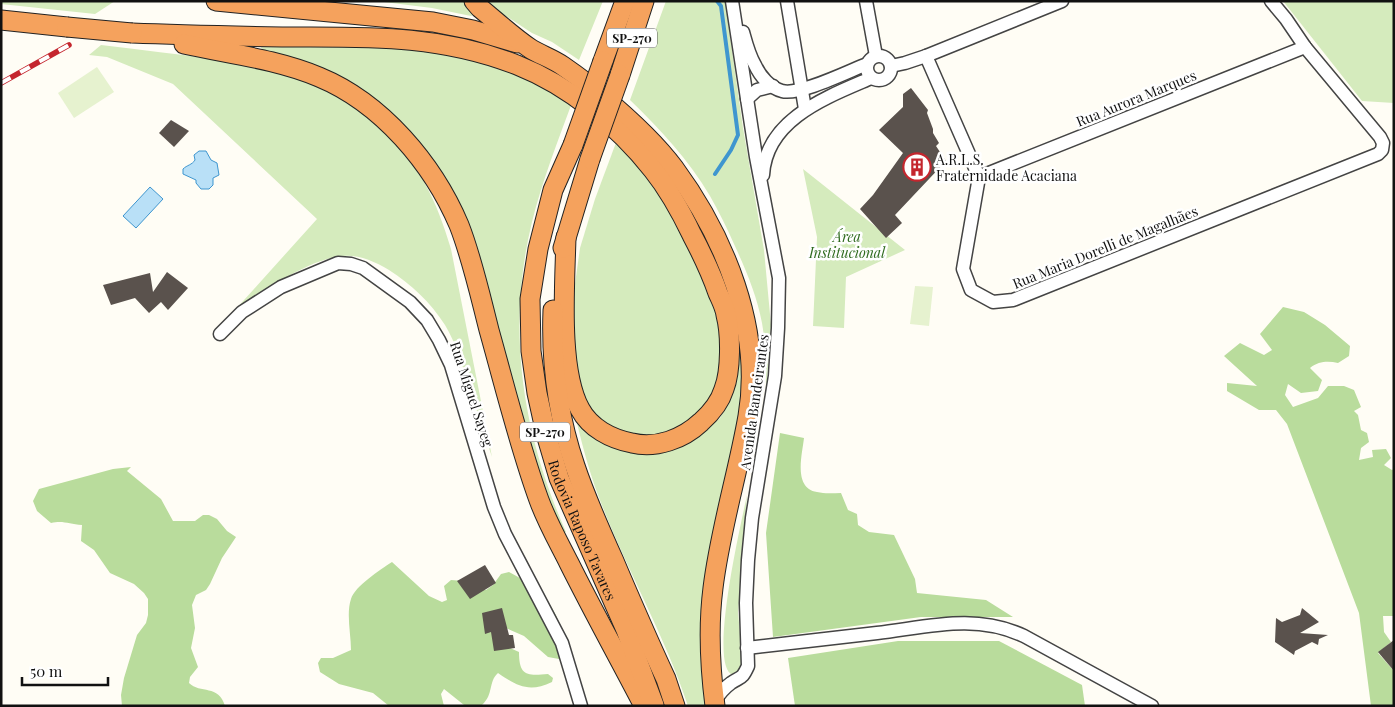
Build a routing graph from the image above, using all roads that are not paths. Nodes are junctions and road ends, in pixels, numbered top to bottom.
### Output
1 (216, 1) edge
2 (474, 1) edge
3 (619, 1) edge
4 (625, 1) edge
5 (644, 1) edge
6 (732, 1) edge
7 (787, 1) edge
8 (866, 1) edge
9 (1062, 1) edge
10 (1271, 1) edge
11 (1, 20) edge
12 (132, 33) junction
13 (611, 41) junction
14 (526, 45) junction
15 (1305, 47) junction
16 (926, 56) junction
17 (872, 60) junction
18 (890, 66) junction
19 (871, 78) junction
20 (773, 86) junction
21 (802, 90) junction
22 (747, 99) junction
23 (805, 109) junction
24 (979, 177) junction
25 (763, 187) junction
26 (566, 237) junction
27 (220, 334) dead end
28 (747, 648) junction
29 (711, 666) junction
30 (733, 682) junction
31 (715, 704) edge
32 (581, 706) edge
33 (644, 706) edge
34 (654, 706) edge
35 (674, 706) edge
36 (1152, 706) edge

1 - 14 highway
2 - 14 highway
3 - 13 highway
4 - 13 highway, SP-270
5 - 26 highway, Rodovia Raposo Tavares / SP-270, bridge
6 - 20 street
6 - 22 street, Avenida Bandeirantes
7 - 21 street
8 - 17 street
9 - 16 street
10 - 15 street
11 - 12 highway, bridge
12 - 26 highway
12 - 33 highway
13 - 34 highway, Rodovia Raposo Tavares / SP-270, bridge
14 - 29 highway
15 - 24 street, Rua Aurora Marques
15 - 24 street, Rua Maria Dorelli de Magalhães
16 - 18 street
16 - 24 street
17 - 18 street
17 - 19 street
17 - 21 street
18 - 19 street
19 - 23 street
20 - 21 street
20 - 22 street
21 - 23 street
22 - 25 street, Avenida Bandeirantes
23 - 25 street
25 - 28 street, Avenida Bandeirantes
26 - 35 highway, Rodovia Raposo Tavares / SP-270
27 - 32 street, Rua Miguel Sayeg
28 - 30 street, Avenida Bandeirantes
28 - 36 street
29 - 30 street
29 - 31 highway
30 - 31 street, Avenida Bandeirantes

